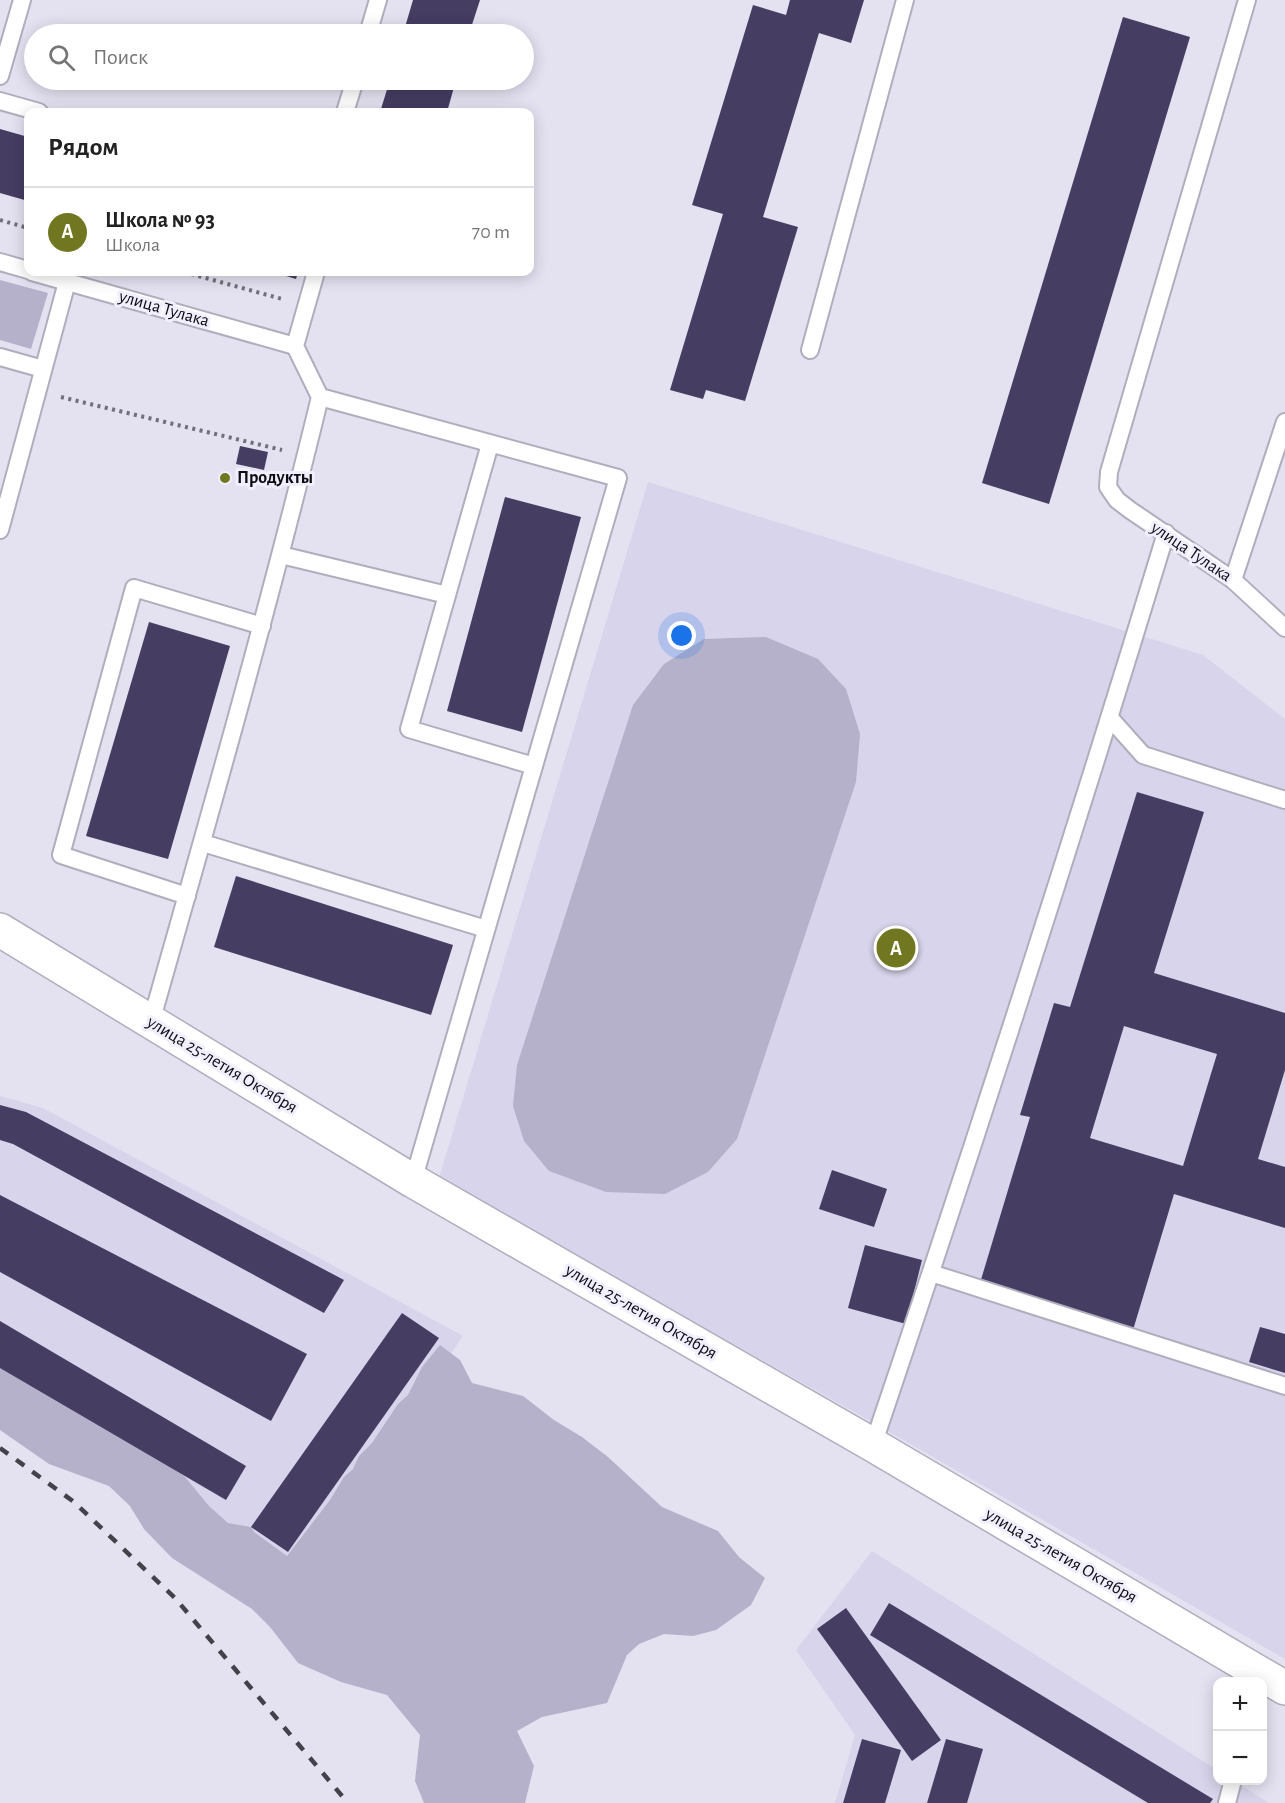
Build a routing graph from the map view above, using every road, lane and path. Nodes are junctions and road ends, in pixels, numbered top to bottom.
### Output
1 (22, 0) edge
2 (378, 0) edge
3 (905, 0) edge
4 (1247, 0) edge
5 (371, 24) edge
6 (0, 76) edge
7 (352, 90) edge
8 (0, 101) edge
9 (25, 108) edge
10 (346, 108) edge
11 (0, 220) edge
12 (24, 227) edge
13 (0, 262) edge
14 (24, 269) edge
15 (47, 276) edge
16 (198, 276) edge
17 (315, 276) edge
18 (67, 282) junction
19 (306, 306) junction
20 (295, 346) junction
21 (810, 350) dead end
22 (0, 357) edge
23 (43, 369) junction
24 (38, 391) junction
25 (320, 397) junction
26 (1285, 422) edge
27 (490, 444) junction
28 (306, 456) junction
29 (0, 530) edge
30 (1166, 533) junction
31 (281, 555) junction
32 (1233, 580) junction
33 (447, 595) junction
34 (262, 626) junction
35 (1285, 628) edge
36 (1110, 718) junction
37 (534, 765) junction
38 (1285, 800) edge
39 (203, 843) junction
40 (187, 896) junction
41 (486, 929) junction
42 (0, 930) edge
43 (151, 1022) junction
44 (413, 1180) junction
45 (931, 1273) junction
46 (1285, 1386) edge
47 (873, 1445) junction
48 (1270, 1681) edge
49 (1232, 1785) edge
50 (1227, 1803) edge

1 - 6 lane
2 - 5 lane
3 - 21 lane
4 - 30 lane, улица Тулака
7 - 10 lane
8 - 9 lane
11 - 12 path
13 - 14 lane, улица Тулака
15 - 18 lane, улица Тулака
16 - 19 path
17 - 19 lane
18 - 20 lane, улица Тулака
18 - 23 lane
19 - 20 lane
20 - 25 lane
22 - 23 lane
23 - 24 lane
24 - 28 path
24 - 29 lane
25 - 27 lane
25 - 28 lane
26 - 32 lane
27 - 33 lane
27 - 37 lane
28 - 31 lane
30 - 32 lane, улица Тулака
30 - 36 lane
31 - 33 lane
31 - 34 lane
32 - 35 lane, улица Тулака
33 - 37 lane
34 - 39 lane
34 - 40 lane
36 - 38 lane
36 - 45 lane
37 - 41 lane
39 - 40 lane
39 - 41 lane
40 - 43 lane
41 - 44 lane
42 - 43 street, улица 25-летия Октября
43 - 44 street, улица 25-летия Октября
44 - 47 street, улица 25-летия Октября
45 - 46 lane
45 - 47 lane
47 - 48 street, улица 25-летия Октября
49 - 50 lane

